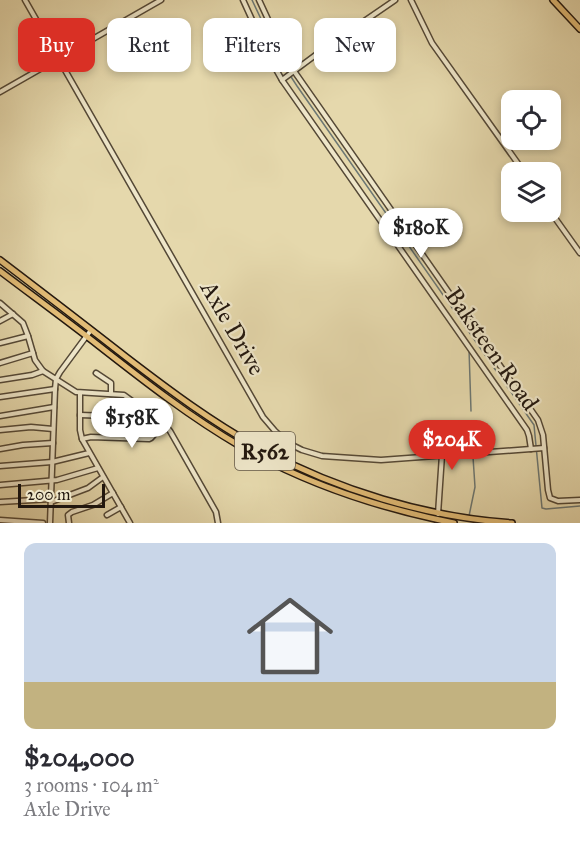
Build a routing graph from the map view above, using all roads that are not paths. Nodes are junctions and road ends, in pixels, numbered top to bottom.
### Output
1 (25, 0) edge
2 (161, 0) edge
3 (243, 0) edge
4 (259, 0) edge
5 (395, 0) edge
6 (411, 0) edge
7 (553, 0) edge
8 (35, 18) edge
9 (267, 18) edge
10 (580, 29) edge
11 (95, 38) edge
12 (302, 65) edge
13 (35, 72) edge
14 (65, 72) edge
15 (293, 72) edge
16 (295, 72) edge
17 (282, 80) junction
18 (0, 92) edge
19 (517, 162) edge
20 (558, 222) edge
21 (580, 253) edge
22 (0, 260) edge
23 (0, 270) edge
24 (0, 303) edge
25 (13, 314) junction
26 (0, 321) edge
27 (91, 330) junction
28 (28, 336) junction
29 (87, 336) junction
30 (0, 343) edge
31 (33, 353) junction
32 (0, 363) edge
33 (43, 371) junction
34 (96, 373) dead end
35 (56, 379) junction
36 (0, 380) edge
37 (55, 389) junction
38 (80, 393) junction
39 (111, 394) junction
40 (0, 397) edge
41 (54, 407) junction
42 (146, 410) junction
43 (80, 415) junction
44 (0, 416) edge
45 (164, 424) junction
46 (53, 429) junction
47 (0, 430) edge
48 (81, 439) junction
49 (53, 443) junction
50 (542, 448) junction
51 (0, 449) edge
52 (532, 449) junction
53 (89, 453) junction
54 (442, 455) junction
55 (52, 462) junction
56 (0, 466) edge
57 (98, 468) junction
58 (103, 477) junction
59 (52, 480) junction
60 (0, 485) edge
61 (112, 493) junction
62 (51, 500) junction
63 (580, 500) edge
64 (0, 502) edge
65 (121, 507) junction
66 (438, 512) junction
67 (412, 514) junction
68 (107, 515) dead end
69 (0, 520) edge
70 (438, 520) junction
71 (43, 523) edge
72 (50, 523) edge
73 (69, 523) edge
74 (130, 523) edge
75 (218, 523) edge
76 (430, 523) edge
77 (454, 523) edge
78 (512, 523) edge

1 - 8 street, Axle Drive
2 - 11 street
3 - 17 street, Baksteen Road
4 - 9 street
5 - 12 street
6 - 19 street
7 - 10 main road
13 - 18 street
14 - 54 street, Axle Drive
15 - 17 street
16 - 50 street
17 - 52 street, Baksteen Road
20 - 21 street
22 - 27 main road, R562
23 - 29 main road, R562
24 - 25 street
25 - 26 street
25 - 28 street
27 - 29 street
27 - 66 main road, R562
28 - 30 street
28 - 31 street
29 - 35 street
29 - 67 main road, R562
31 - 32 street
31 - 33 street
33 - 35 street
33 - 36 street
34 - 39 street
35 - 37 street
35 - 38 street
37 - 40 street
37 - 41 street
38 - 39 street
38 - 43 street
39 - 42 street
41 - 44 street
41 - 46 street
42 - 43 street
42 - 45 street
43 - 48 street
45 - 48 street
45 - 75 street
46 - 47 street
46 - 49 street
48 - 53 street
49 - 51 street
49 - 55 street
50 - 52 street, Axle Drive
50 - 63 street
52 - 54 street, Axle Drive
53 - 55 street
53 - 57 street
54 - 66 street
55 - 56 street
55 - 59 street
57 - 58 street
57 - 59 street
58 - 61 street
58 - 62 street
59 - 60 street
59 - 62 street
61 - 65 street
61 - 73 street
62 - 64 street
62 - 72 street
65 - 68 street
65 - 74 street
66 - 70 street
66 - 78 main road, R562
67 - 70 main road, R562
67 - 76 main road
69 - 71 street
70 - 77 main road, R562

